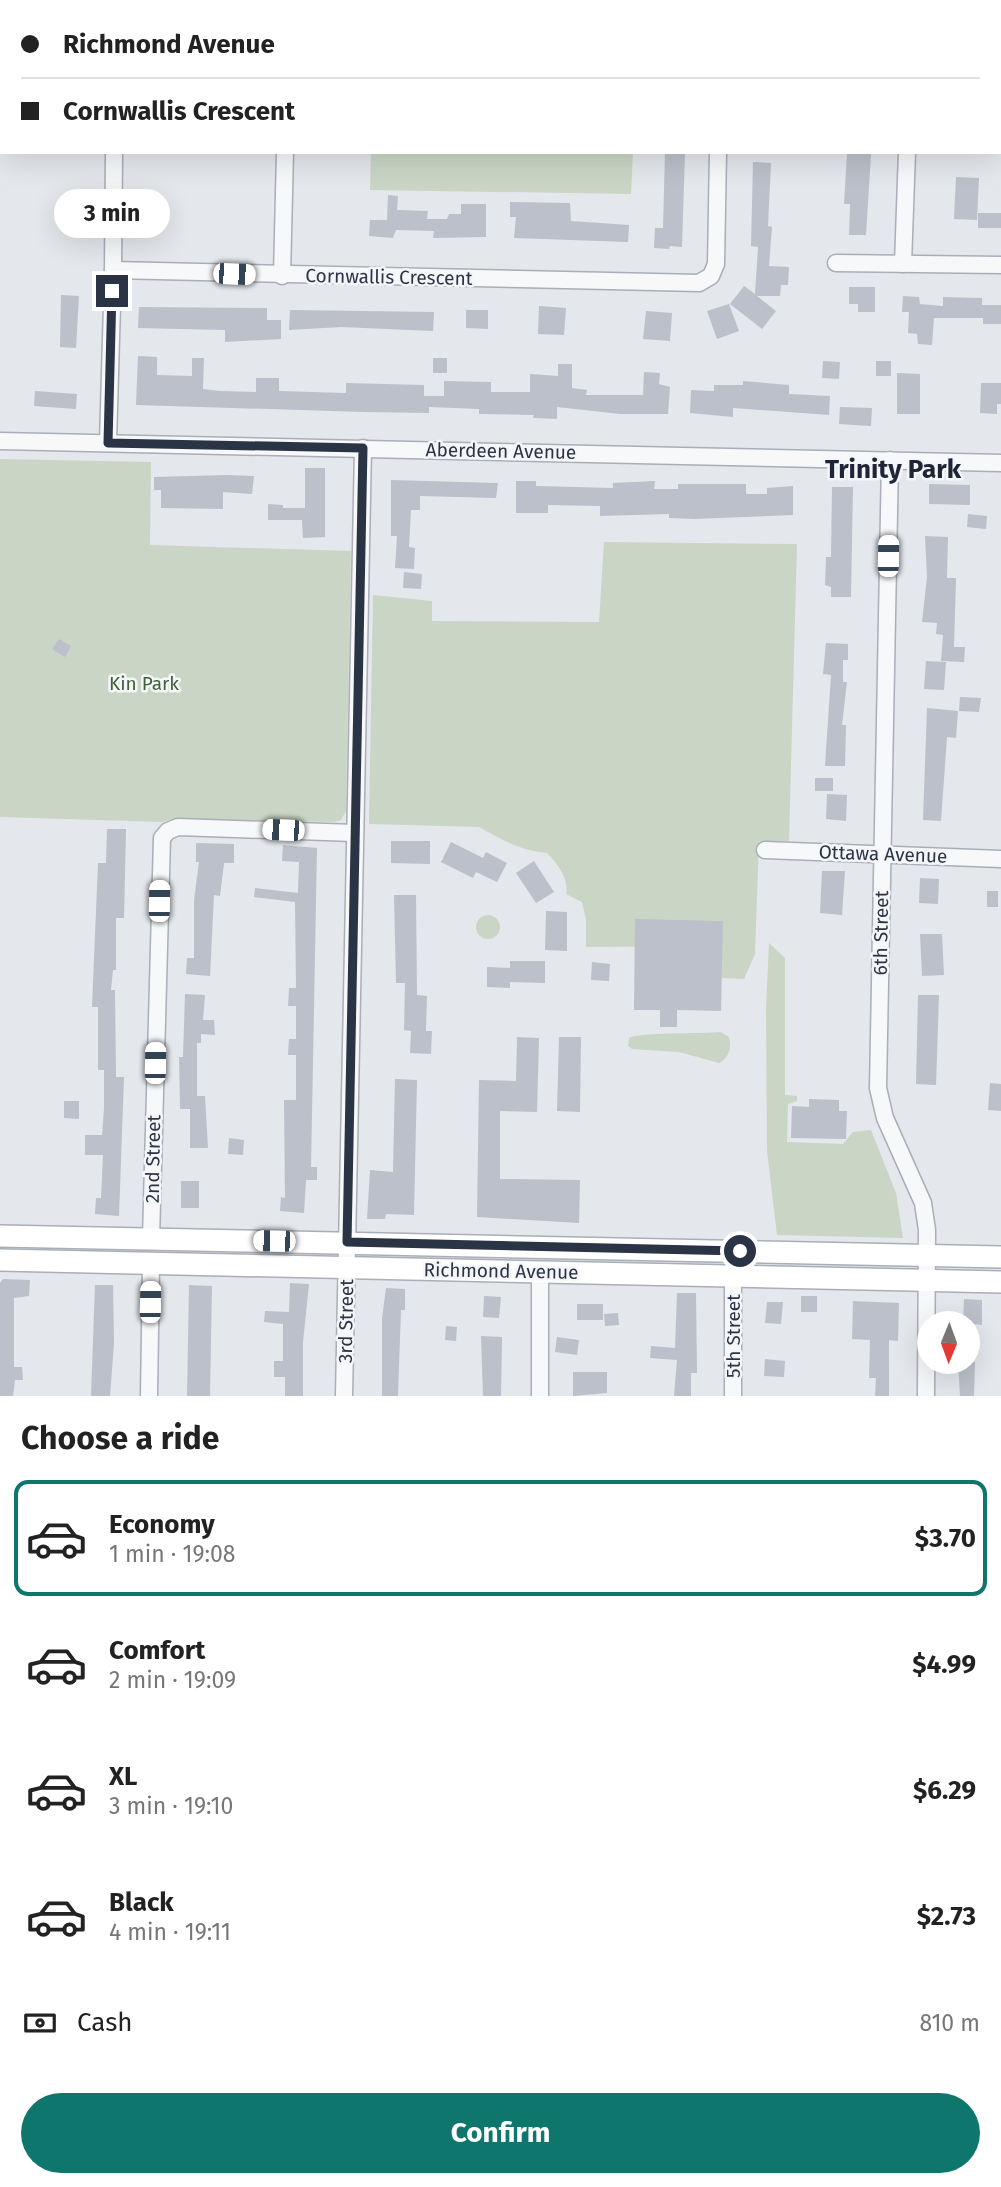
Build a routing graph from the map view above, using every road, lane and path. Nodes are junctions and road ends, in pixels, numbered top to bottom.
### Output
1 (114, 154) edge
2 (285, 154) edge
3 (718, 154) edge
4 (906, 154) edge
5 (835, 263) dead end
6 (903, 264) junction
7 (1001, 265) edge
8 (113, 270) junction
9 (282, 276) junction
10 (0, 441) edge
11 (108, 443) junction
12 (363, 448) junction
13 (890, 460) junction
14 (1001, 463) edge
15 (354, 833) junction
16 (765, 850) dead end
17 (882, 855) junction
18 (1001, 859) edge
19 (0, 1236) edge
20 (151, 1239) junction
21 (347, 1242) junction
22 (926, 1256) junction
23 (1001, 1257) edge
24 (0, 1260) edge
25 (151, 1264) junction
26 (347, 1268) junction
27 (540, 1272) junction
28 (733, 1276) junction
29 (926, 1281) junction
30 (1001, 1282) edge
31 (149, 1396) edge
32 (344, 1396) edge
33 (540, 1396) edge
34 (733, 1396) edge
35 (926, 1396) edge

1 - 8 street
2 - 9 street
3 - 9 street, Cornwallis Crescent
4 - 6 street
5 - 6 street
6 - 7 street
8 - 9 street, Cornwallis Crescent
8 - 11 street
10 - 11 street, Aberdeen Avenue
11 - 12 street, Aberdeen Avenue
12 - 13 street, Aberdeen Avenue
12 - 15 street, 3rd Street
13 - 14 street, Aberdeen Avenue
13 - 17 street, 6th Street
15 - 20 street, 2nd Street
15 - 21 street, 3rd Street
16 - 17 street, Ottawa Avenue
17 - 18 street, Ottawa Avenue
17 - 22 street, 6th Street
19 - 20 main road, Richmond Avenue
20 - 21 main road, Richmond Avenue
21 - 22 main road, Richmond Avenue
21 - 26 street, 3rd Street
22 - 23 main road, Richmond Avenue
22 - 29 street, 6th Street
24 - 25 main road, Richmond Avenue
25 - 26 main road, Richmond Avenue
25 - 31 street
26 - 27 main road, Richmond Avenue
26 - 32 street, 3rd Street
27 - 28 main road, Richmond Avenue
27 - 33 street
28 - 29 main road, Richmond Avenue
28 - 34 street, 5th Street
29 - 30 main road, Richmond Avenue
29 - 35 street, 6th Street

